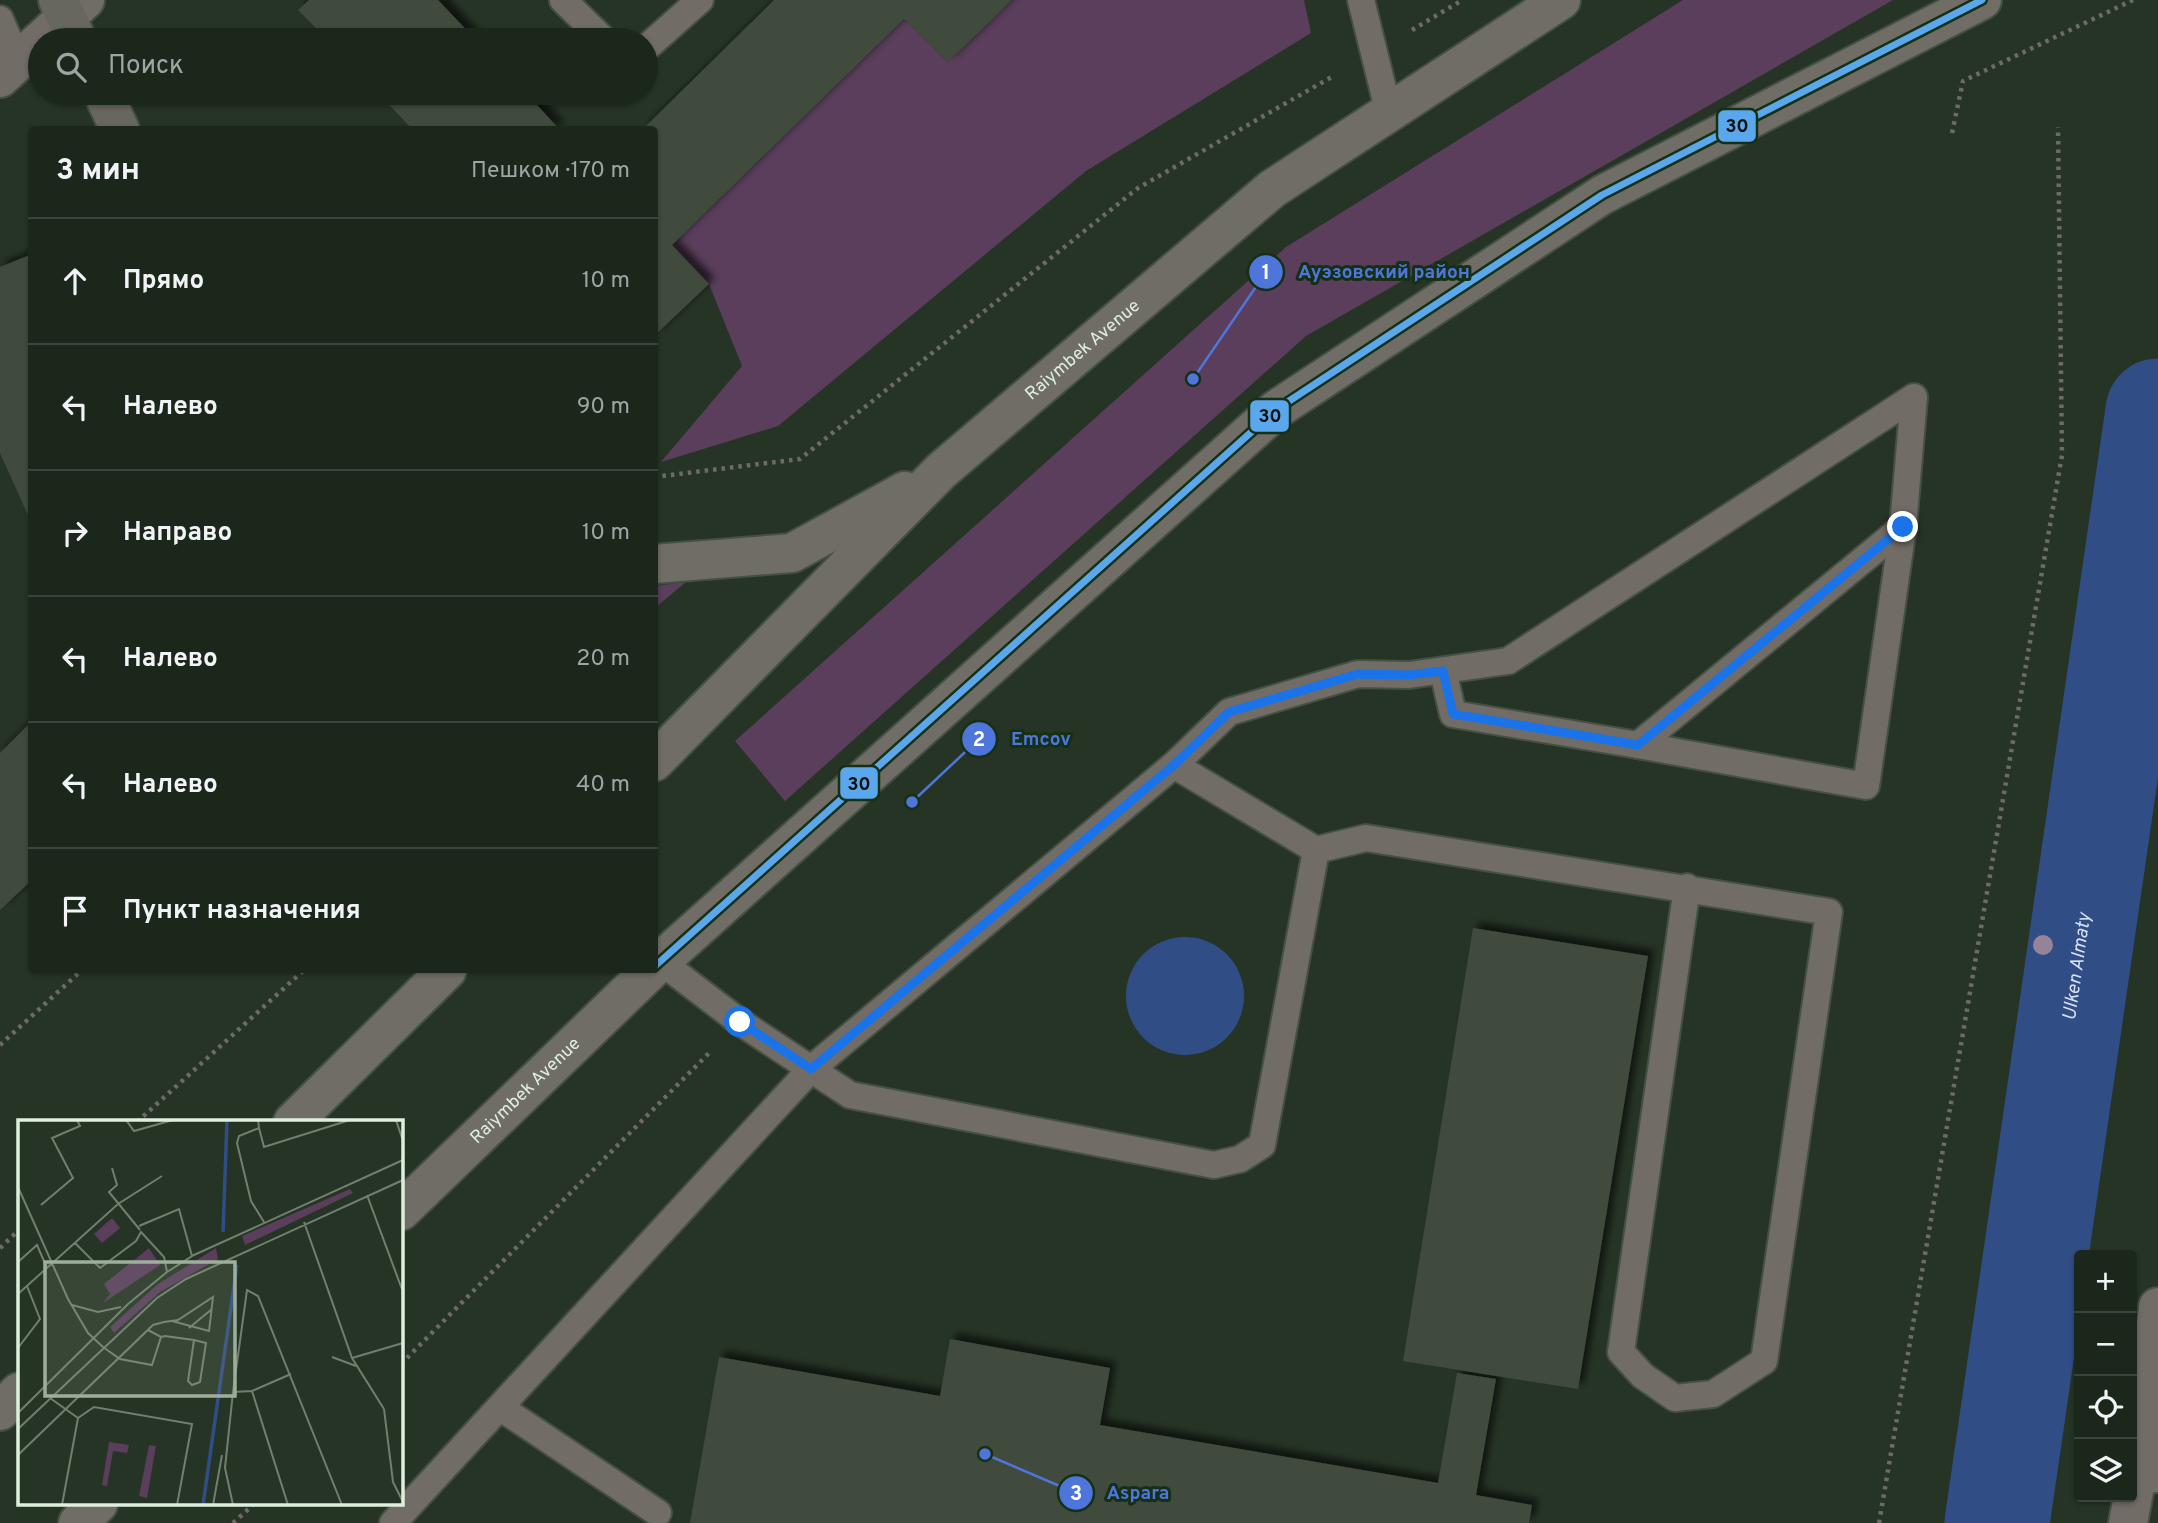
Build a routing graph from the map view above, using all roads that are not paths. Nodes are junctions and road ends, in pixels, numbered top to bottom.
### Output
1 (562, 0) edge
2 (700, 0) edge
3 (1361, 0) edge
4 (1561, 0) edge
5 (1982, 0) edge
6 (0, 19) edge
7 (28, 28) edge
8 (591, 28) edge
9 (658, 37) edge
10 (109, 105) edge
11 (1389, 113) junction
12 (118, 126) edge
13 (941, 471) junction
14 (1903, 527) junction
15 (658, 564) edge
16 (1443, 671) junction
17 (1638, 745) junction
18 (658, 758) edge
19 (1174, 765) junction
20 (1316, 850) junction
21 (1687, 887) junction
22 (658, 960) edge
23 (658, 965) edge
24 (444, 973) edge
25 (645, 973) edge
26 (811, 1069) junction
27 (295, 1120) edge
28 (402, 1210) edge
29 (2158, 1307) edge
30 (18, 1393) edge
31 (501, 1408) junction
32 (0, 1411) edge
33 (2148, 1474) edge
34 (96, 1506) edge
35 (658, 1513) dead end
36 (78, 1523) edge
37 (393, 1523) edge
38 (2129, 1523) edge

1 - 8 lane
2 - 9 lane
3 - 11 lane
4 - 11 main road, Raiymbek Avenue
5 - 22 main road, Raiymbek Avenue
6 - 7 lane
10 - 12 main road
11 - 13 main road, Raiymbek Avenue
13 - 15 main road
13 - 18 main road, Raiymbek Avenue
14 - 16 lane
14 - 17 lane
14 - 17 lane
16 - 17 lane
16 - 19 lane
19 - 20 lane
19 - 26 lane
20 - 21 lane
20 - 26 lane
21 - 21 lane
23 - 26 lane
24 - 27 main road
25 - 28 main road, Raiymbek Avenue
26 - 31 lane
29 - 33 street
30 - 32 main road
31 - 35 lane
31 - 37 lane
33 - 38 street
34 - 36 main road

